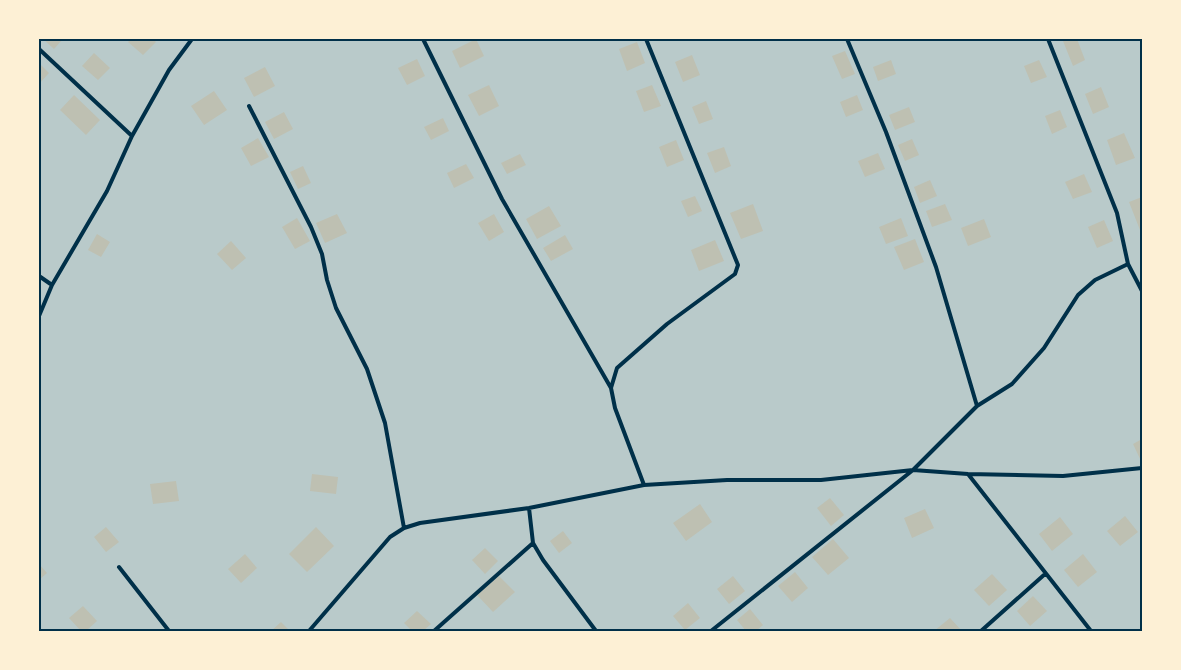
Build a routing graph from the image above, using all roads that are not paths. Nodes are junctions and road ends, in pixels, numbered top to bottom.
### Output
1 (192, 39) edge
2 (423, 39) edge
3 (646, 39) edge
4 (846, 39) edge
5 (1048, 39) edge
6 (39, 48) edge
7 (249, 106) dead end
8 (132, 136) junction
9 (1128, 264) junction
10 (39, 276) edge
11 (52, 285) junction
12 (1142, 291) edge
13 (39, 316) edge
14 (611, 388) junction
15 (977, 406) junction
16 (1142, 468) edge
17 (913, 470) junction
18 (968, 474) junction
19 (644, 484) junction
20 (529, 508) junction
21 (404, 528) junction
22 (533, 543) junction
23 (119, 568) dead end
24 (1045, 574) junction
25 (169, 631) edge
26 (309, 631) edge
27 (434, 631) edge
28 (596, 631) edge
29 (712, 631) edge
30 (981, 631) edge
31 (1091, 631) edge

1 - 8 lane
2 - 14 lane
3 - 14 lane
4 - 15 lane
5 - 9 lane
6 - 8 lane
7 - 21 lane
8 - 11 lane
9 - 12 lane
9 - 15 lane
10 - 11 lane
11 - 13 lane
14 - 19 lane
15 - 17 lane
16 - 18 lane
17 - 18 lane
17 - 19 lane
17 - 29 lane
18 - 24 lane
19 - 20 lane
20 - 21 lane
20 - 22 lane
21 - 26 lane
22 - 27 lane
22 - 28 lane
23 - 25 lane
24 - 30 lane
24 - 31 lane

